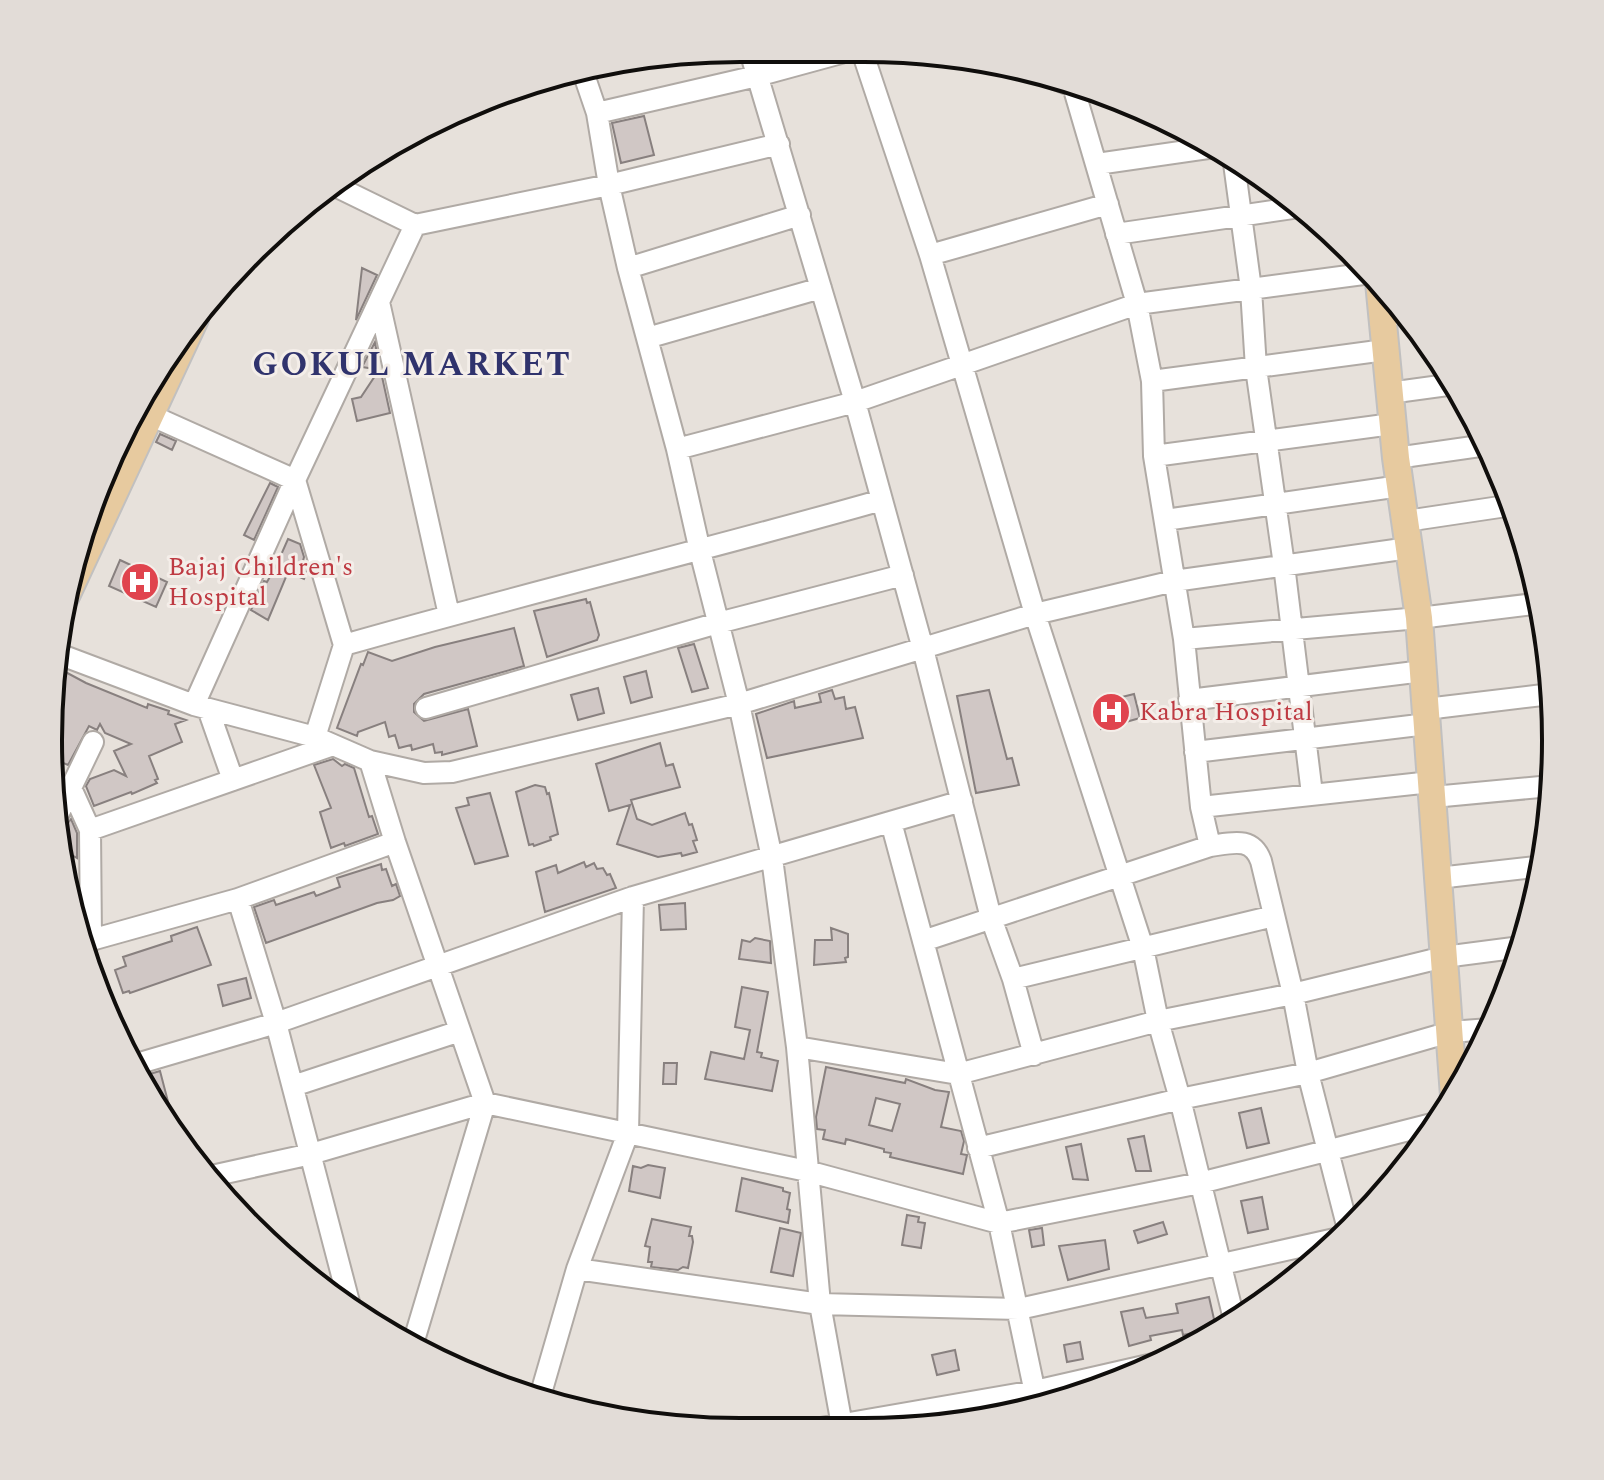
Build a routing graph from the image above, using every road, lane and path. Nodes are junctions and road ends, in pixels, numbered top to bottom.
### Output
1 (753, 62) edge
2 (808, 62) edge
3 (866, 62) edge
4 (757, 76) junction
5 (586, 80) edge
6 (1078, 97) edge
7 (597, 113) junction
8 (779, 144) junction
9 (1197, 150) edge
10 (1097, 164) junction
11 (1236, 173) edge
12 (609, 185) junction
13 (343, 190) edge
14 (1108, 204) junction
15 (1286, 209) edge
16 (800, 215) junction
17 (1242, 216) junction
18 (415, 225) junction
19 (1116, 234) junction
20 (930, 255) junction
21 (628, 268) junction
22 (1356, 275) edge
23 (821, 288) junction
24 (1251, 289) junction
25 (379, 302) junction
26 (1137, 304) junction
27 (1393, 315) edge
28 (647, 338) junction
29 (1385, 350) junction
30 (963, 364) junction
31 (1256, 368) junction
32 (169, 375) edge
33 (1152, 381) junction
34 (1442, 386) edge
35 (1389, 393) junction
36 (855, 402) junction
37 (150, 415) junction
38 (1392, 424) junction
39 (1268, 441) junction
40 (1475, 447) edge
41 (677, 449) junction
42 (1154, 456) junction
43 (1396, 458) junction
44 (295, 480) junction
45 (1400, 486) junction
46 (882, 500) junction
47 (1276, 504) junction
48 (1500, 507) edge
49 (1165, 520) junction
50 (1406, 521) junction
51 (94, 536) edge
52 (1409, 548) junction
53 (700, 551) junction
54 (1284, 565) junction
55 (903, 575) junction
56 (1174, 581) junction
57 (1528, 605) edge
58 (1035, 614) junction
59 (449, 615) junction
60 (1419, 618) junction
61 (718, 623) junction
62 (1293, 630) junction
63 (1184, 639) junction
64 (344, 645) junction
65 (923, 649) junction
66 (67, 657) edge
67 (1423, 671) junction
68 (1298, 686) junction
69 (1541, 696) edge
70 (1189, 700) junction
71 (739, 704) junction
72 (201, 707) junction
73 (426, 708) dead end
74 (1427, 717) junction
75 (1304, 739) junction
76 (324, 741) junction
77 (93, 742) dead end
78 (1195, 752) junction
79 (370, 761) junction
80 (233, 780) junction
81 (1541, 786) edge
82 (71, 788) junction
83 (1432, 789) junction
84 (1312, 794) junction
85 (65, 801) edge
86 (962, 801) junction
87 (1201, 807) junction
88 (891, 822) junction
89 (90, 830) junction
90 (395, 842) junction
91 (1210, 846) junction
92 (772, 858) junction
93 (1530, 868) edge
94 (1120, 877) junction
95 (1438, 878) junction
96 (633, 897) junction
97 (238, 899) junction
98 (1274, 916) junction
99 (991, 918) junction
100 (88, 926) edge
101 (923, 941) junction
102 (94, 944) edge
103 (1143, 948) junction
104 (1509, 949) edge
105 (1444, 957) junction
106 (437, 967) junction
107 (1013, 979) junction
108 (1293, 994) junction
109 (1158, 1021) junction
110 (276, 1023) junction
111 (1476, 1030) edge
112 (460, 1031) junction
113 (1450, 1032) junction
114 (797, 1047) junction
115 (1034, 1055) junction
116 (144, 1062) edge
117 (1308, 1073) junction
118 (958, 1074) junction
119 (1453, 1076) edge
120 (293, 1086) junction
121 (1180, 1099) junction
122 (485, 1103) junction
123 (1421, 1127) edge
124 (628, 1133) junction
125 (978, 1148) junction
126 (1330, 1152) junction
127 (311, 1154) junction
128 (807, 1171) junction
129 (219, 1174) edge
130 (1200, 1183) junction
131 (1344, 1218) edge
132 (999, 1223) junction
133 (1321, 1241) edge
134 (1218, 1263) junction
135 (577, 1269) junction
136 (346, 1292) edge
137 (820, 1304) junction
138 (1019, 1309) junction
139 (1231, 1310) edge
140 (416, 1335) edge
141 (542, 1388) edge
142 (1035, 1396) edge
143 (995, 1405) edge
144 (942, 1413) edge
145 (841, 1418) edge

1 - 4 street
2 - 4 street
3 - 20 street
4 - 7 street
4 - 8 street
5 - 7 street
6 - 10 street
7 - 12 street
8 - 12 street
8 - 16 street
9 - 10 street
10 - 14 street
11 - 17 street
12 - 18 street
12 - 21 street
13 - 18 street
14 - 19 street
14 - 20 street
15 - 17 street
16 - 21 street
16 - 23 street
17 - 19 street
17 - 24 street
18 - 25 street
19 - 26 street
20 - 30 street
21 - 28 street
22 - 24 street
23 - 28 street
23 - 36 street
24 - 26 street
24 - 31 street
25 - 44 street
25 - 59 street
26 - 30 street
26 - 33 street
27 - 29 main road
28 - 41 street
29 - 31 street
29 - 35 main road
30 - 36 street
30 - 58 street
31 - 33 street
31 - 39 street
32 - 37 main road
33 - 42 street
34 - 35 street
35 - 38 main road
36 - 41 street
36 - 46 street
37 - 44 street
37 - 51 main road
38 - 39 street
38 - 43 main road
39 - 42 street
39 - 47 street
40 - 43 street
41 - 53 street
42 - 49 street
43 - 45 main road
44 - 64 street
44 - 72 street
45 - 47 street
45 - 50 main road
46 - 53 street
46 - 55 street
47 - 49 street
47 - 54 street
48 - 50 street
49 - 56 street
50 - 52 main road
52 - 54 street
52 - 60 main road
53 - 59 street
53 - 61 street
54 - 56 street
54 - 62 street
55 - 61 street
55 - 65 street
56 - 58 street
56 - 63 street
57 - 60 street
58 - 65 street
58 - 94 street
59 - 64 street
60 - 62 street
60 - 67 main road
61 - 71 street
61 - 73 street
62 - 63 street
62 - 68 street
63 - 70 street
64 - 76 street
65 - 71 street
65 - 86 street
66 - 72 street
67 - 68 street
67 - 74 main road
68 - 70 street
68 - 75 street
69 - 74 street
70 - 78 street
71 - 79 street
71 - 92 street
72 - 76 street
72 - 80 street
74 - 75 street
74 - 83 main road
75 - 78 street
75 - 84 street
76 - 79 street
76 - 80 street
77 - 82 street
78 - 87 street
79 - 90 street
80 - 89 street
81 - 83 street
82 - 85 street
82 - 89 street
83 - 84 street
83 - 95 main road
84 - 87 street
86 - 88 street
86 - 99 street
87 - 91 street
88 - 92 street
88 - 101 street
89 - 100 street
90 - 97 street
90 - 106 street
91 - 94 street
91 - 98 street
92 - 96 street
92 - 114 street
93 - 95 street
94 - 99 street
94 - 103 street
95 - 105 main road
96 - 106 street
96 - 124 street
97 - 102 street
97 - 110 street
98 - 103 street
98 - 108 street
99 - 101 street
99 - 107 street
101 - 118 street
103 - 107 street
103 - 109 street
104 - 105 street
105 - 108 street
105 - 113 main road
106 - 110 street
106 - 112 street
107 - 115 street
108 - 109 street
108 - 117 street
109 - 115 street
109 - 121 street
110 - 116 street
110 - 120 street
111 - 113 street
112 - 120 street
112 - 122 street
113 - 117 street
113 - 119 main road
114 - 118 street
114 - 128 street
115 - 118 street
117 - 121 street
117 - 126 street
118 - 125 street
120 - 127 street
121 - 125 street
121 - 130 street
122 - 124 street
122 - 127 street
122 - 140 street
123 - 126 street
124 - 128 street
124 - 135 street
125 - 132 street
126 - 130 street
126 - 131 street
127 - 129 street
127 - 136 street
128 - 132 street
128 - 137 street
130 - 132 street
130 - 134 street
132 - 138 street
133 - 134 street
134 - 138 street
134 - 139 street
135 - 137 street
135 - 141 street
137 - 138 street
137 - 145 street
138 - 142 street
143 - 144 street

